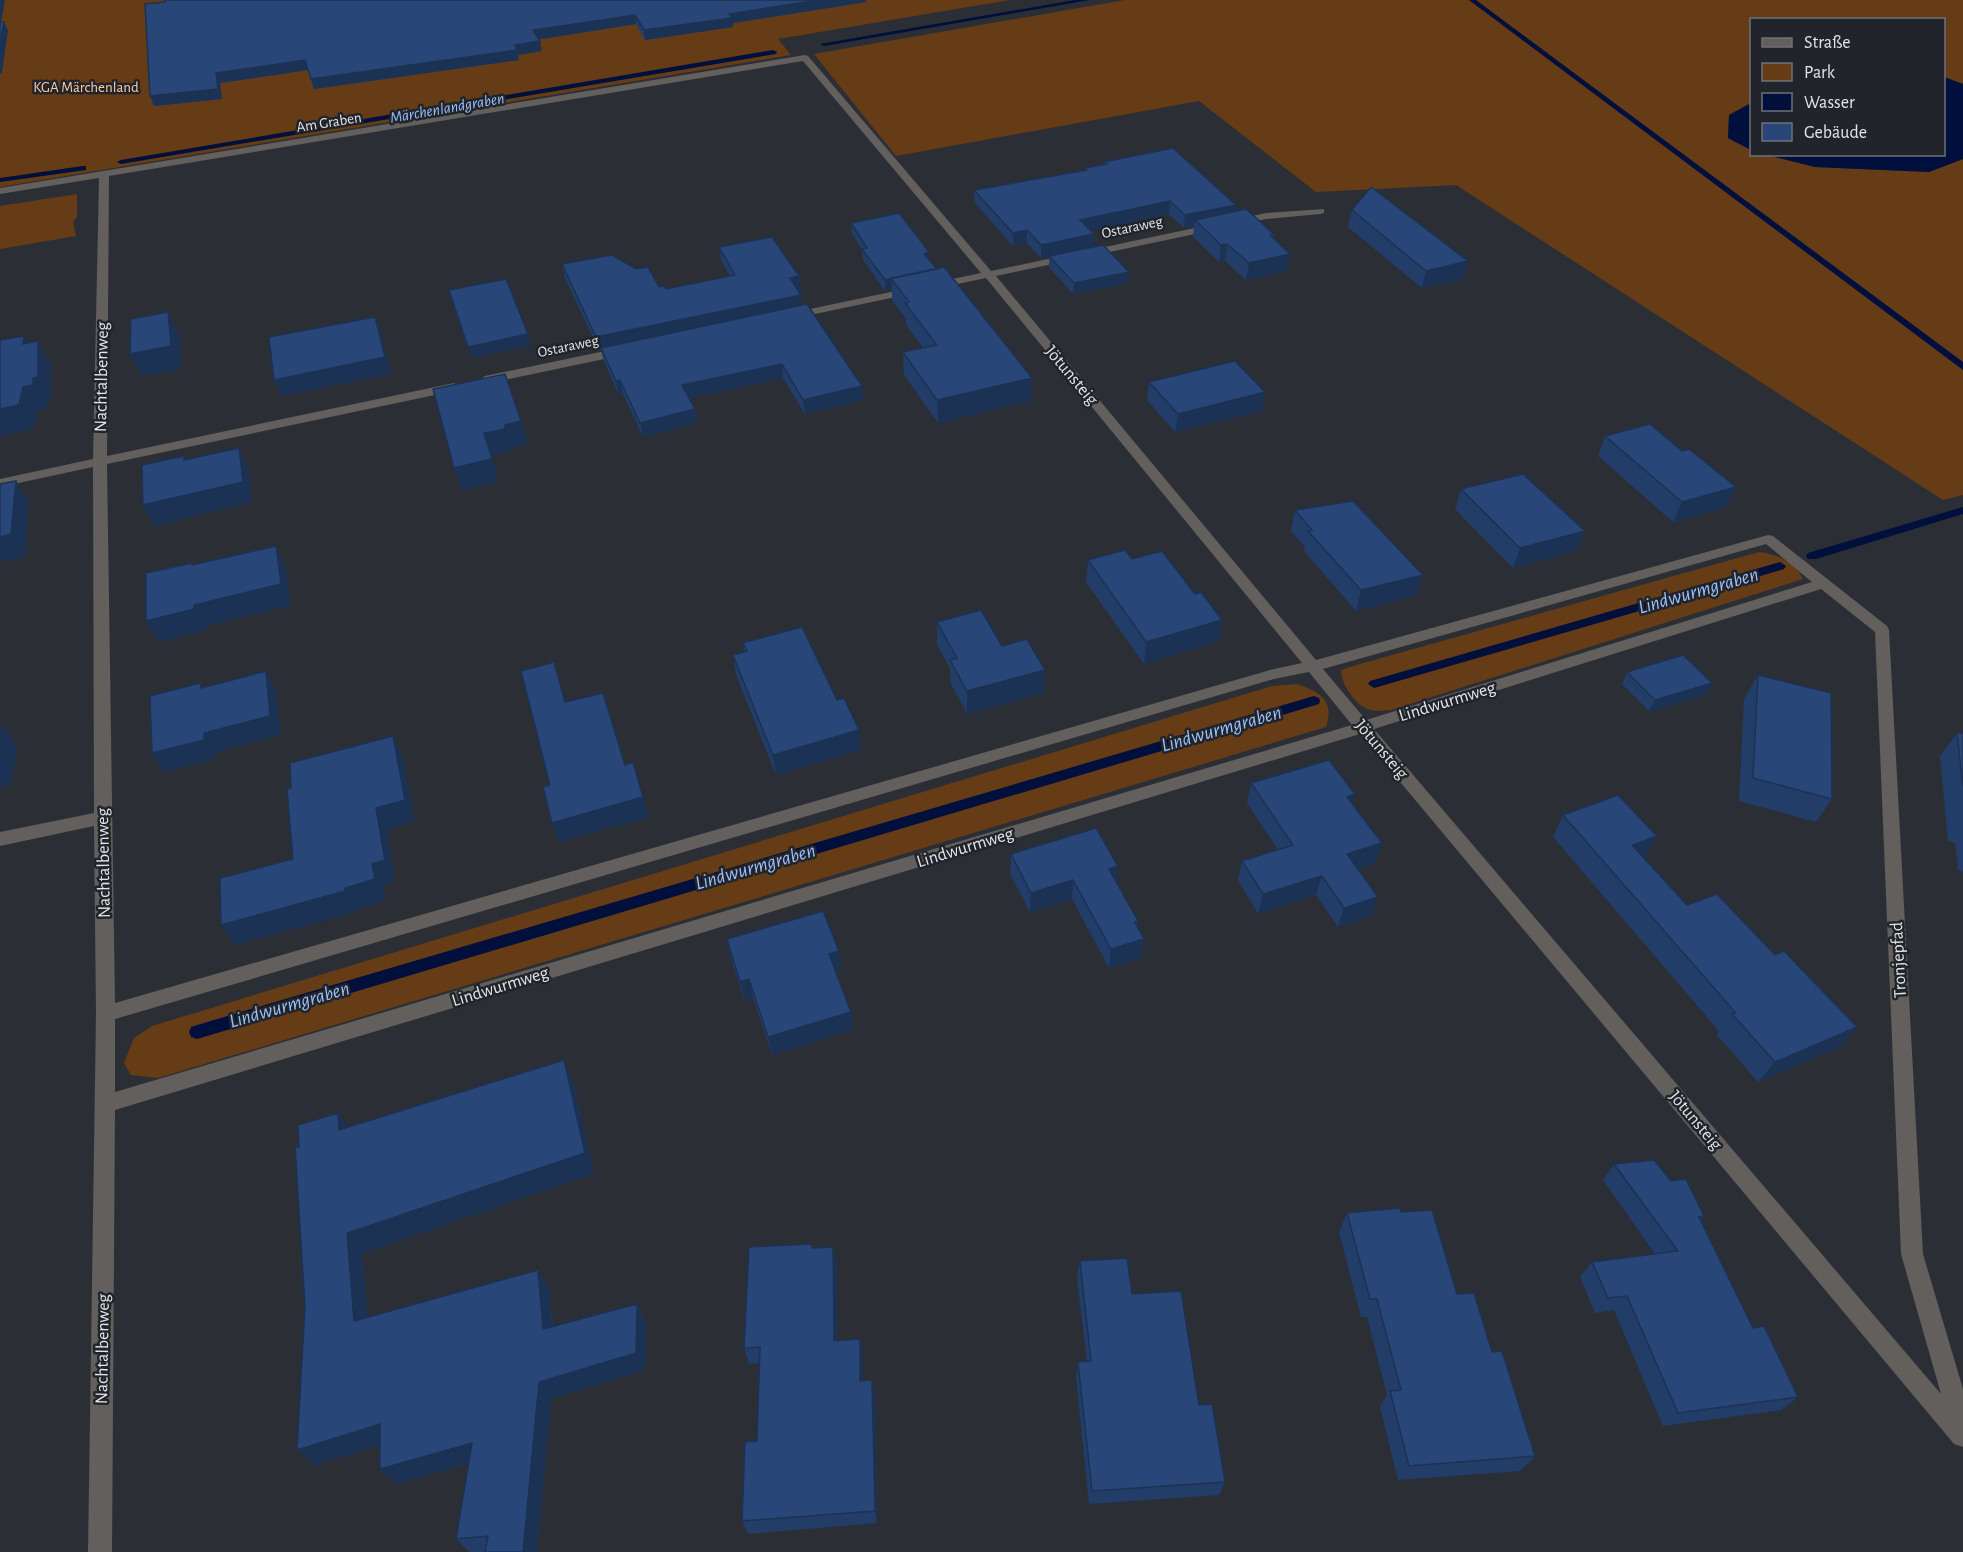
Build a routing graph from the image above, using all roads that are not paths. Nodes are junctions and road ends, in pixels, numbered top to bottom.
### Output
1 (805, 58) joint
2 (104, 175) junction
3 (0, 191) edge
4 (1320, 211) dead end
5 (988, 274) junction
6 (780, 318) edge
7 (641, 347) edge
8 (100, 461) junction
9 (0, 483) edge
10 (1824, 583) junction
11 (1314, 666) junction
12 (1363, 727) junction
13 (102, 818) junction
14 (0, 839) edge
15 (106, 1014) junction
16 (105, 1104) junction
17 (1963, 1428) edge
18 (1963, 1437) edge
19 (100, 1552) edge

1 - 2 street, Am Graben
1 - 5 street, Jötunsteig
2 - 3 street, Am Graben
2 - 8 street, Nachtalbenweg
4 - 5 street, Ostaraweg
5 - 6 street, Ostaraweg
5 - 11 street, Jötunsteig
7 - 8 street, Ostaraweg
8 - 9 street, Ostaraweg
8 - 13 street, Nachtalbenweg
10 - 11 street, Tronjepfad
10 - 12 street, Lindwurmweg
10 - 17 street, Tronjepfad
11 - 12 street, Jötunsteig
11 - 15 street
12 - 16 street, Lindwurmweg
12 - 18 street, Jötunsteig
13 - 14 street
13 - 15 street, Nachtalbenweg
15 - 16 street, Nachtalbenweg
16 - 19 street, Nachtalbenweg

